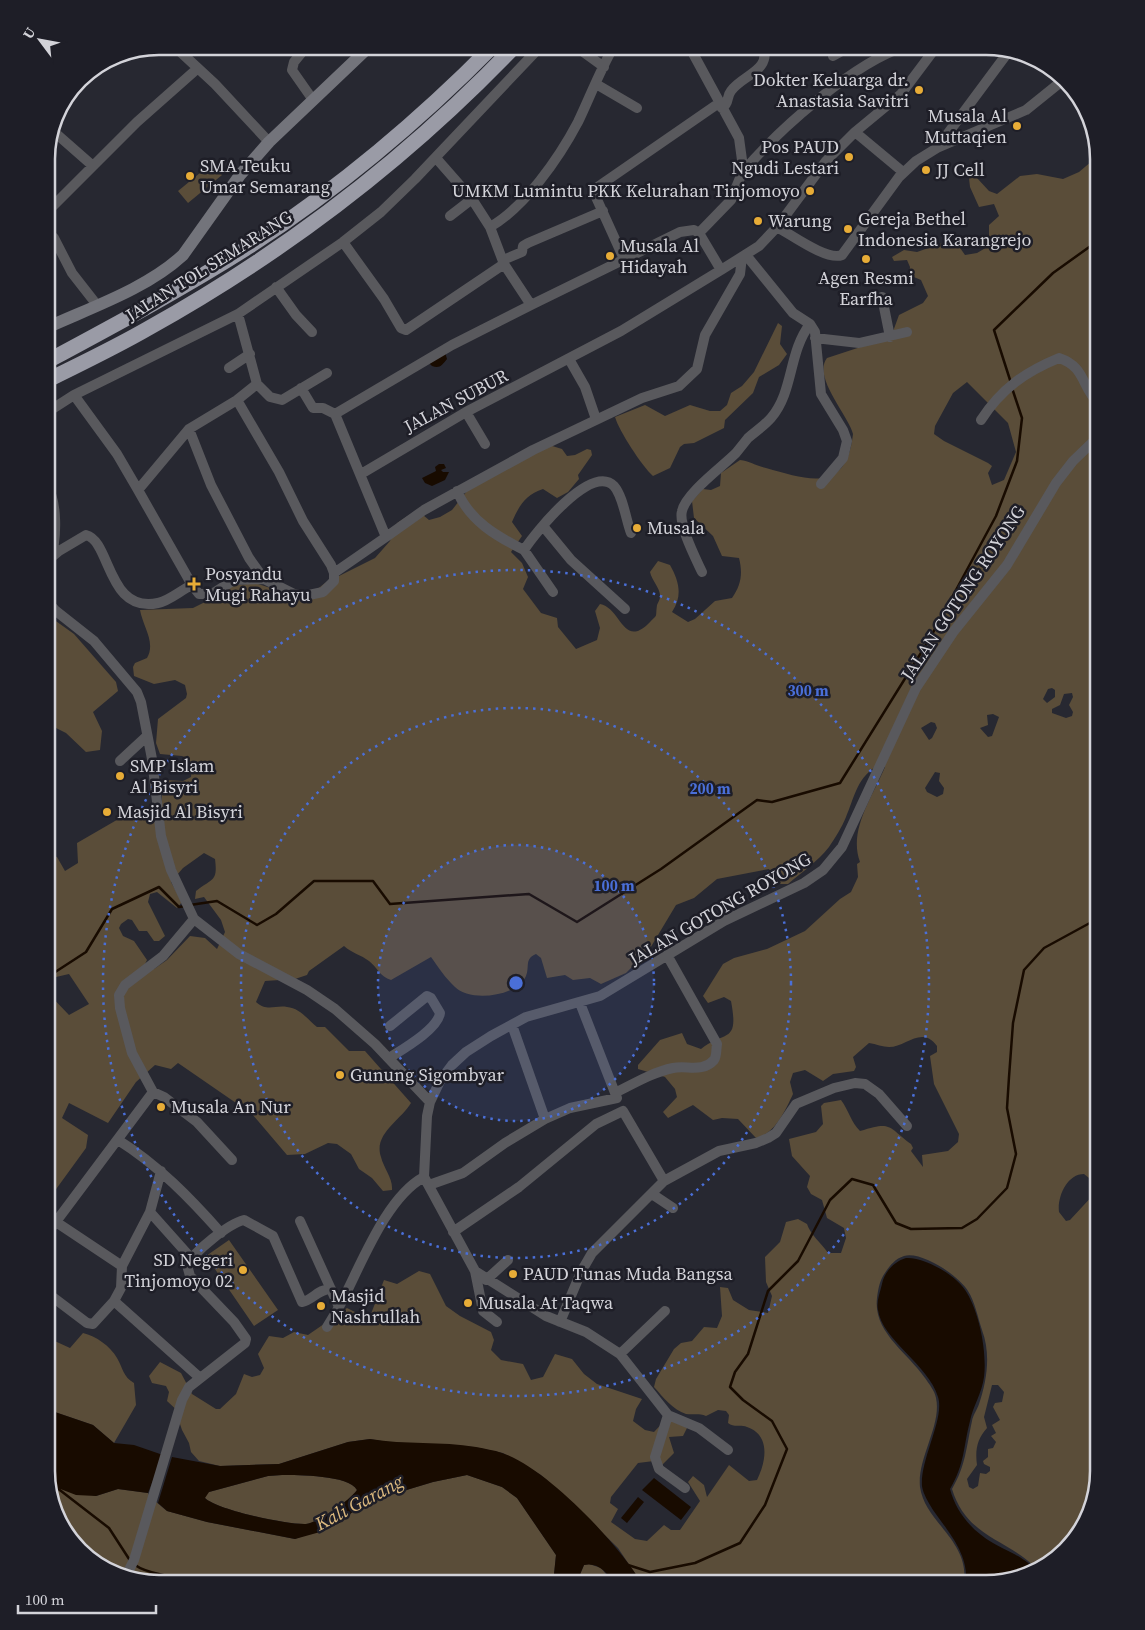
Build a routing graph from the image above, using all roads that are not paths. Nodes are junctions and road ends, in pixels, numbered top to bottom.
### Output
1 (184, 55) edge
2 (300, 55) edge
3 (361, 55) edge
4 (483, 55) edge
5 (506, 55) edge
6 (533, 55) edge
7 (587, 55) edge
8 (610, 55) edge
9 (694, 55) edge
10 (765, 55) edge
11 (884, 55) edge
12 (930, 55) edge
13 (1005, 57) edge
14 (604, 67) junction
15 (198, 68) junction
16 (596, 84) junction
17 (1059, 84) edge
18 (314, 100) junction
19 (721, 105) junction
20 (637, 108) dead end
21 (855, 132) junction
22 (58, 135) edge
23 (269, 142) junction
24 (937, 148) junction
25 (436, 158) junction
26 (93, 166) junction
27 (903, 172) junction
28 (742, 173) junction
29 (472, 199) junction
30 (55, 204) edge
31 (603, 211) junction
32 (450, 216) dead end
33 (490, 227) junction
34 (777, 227) junction
35 (700, 233) junction
36 (55, 240) edge
37 (343, 242) junction
38 (744, 256) junction
39 (624, 259) junction
40 (503, 262) junction
41 (721, 270) junction
42 (276, 287) junction
43 (882, 297) dead end
44 (97, 305) junction
45 (531, 305) junction
46 (238, 314) junction
47 (55, 324) edge
48 (810, 324) junction
49 (312, 332) dead end
50 (906, 332) dead end
51 (890, 337) junction
52 (815, 338) junction
53 (250, 354) junction
54 (55, 357) edge
55 (569, 359) junction
56 (229, 368) dead end
57 (327, 373) dead end
58 (55, 376) edge
59 (257, 384) junction
60 (301, 388) junction
61 (1090, 393) edge
62 (74, 394) junction
63 (237, 400) junction
64 (55, 407) edge
65 (466, 412) junction
66 (335, 414) junction
67 (596, 419) junction
68 (981, 420) dead end
69 (189, 429) junction
70 (486, 444) dead end
71 (1090, 445) edge
72 (361, 474) junction
73 (821, 484) dead end
74 (138, 490) junction
75 (458, 492) junction
76 (542, 526) junction
77 (631, 533) dead end
78 (386, 537) junction
79 (524, 550) junction
80 (55, 555) edge
81 (702, 572) dead end
82 (334, 573) junction
83 (264, 579) junction
84 (192, 585) junction
85 (553, 592) dead end
86 (625, 609) dead end
87 (55, 610) edge
88 (146, 736) junction
89 (120, 761) dead end
90 (192, 915) junction
91 (667, 956) junction
92 (580, 1003) junction
93 (512, 1025) junction
94 (390, 1026) dead end
95 (389, 1058) junction
96 (153, 1092) junction
97 (616, 1096) junction
98 (430, 1102) junction
99 (623, 1112) junction
100 (545, 1119) junction
101 (907, 1126) dead end
102 (118, 1140) junction
103 (232, 1160) dead end
104 (161, 1171) junction
105 (427, 1181) junction
106 (664, 1182) junction
107 (652, 1194) junction
108 (673, 1208) dead end
109 (150, 1212) junction
110 (300, 1221) dead end
111 (56, 1222) joint
112 (453, 1232) junction
113 (221, 1234) junction
114 (191, 1258) junction
115 (508, 1260) dead end
116 (122, 1266) junction
117 (475, 1271) junction
118 (486, 1280) junction
119 (331, 1289) junction
120 (55, 1299) edge
121 (114, 1301) junction
122 (340, 1306) junction
123 (666, 1311) dead end
124 (497, 1322) dead end
125 (560, 1322) junction
126 (327, 1327) dead end
127 (620, 1354) junction
128 (199, 1377) junction
129 (668, 1415) junction
130 (728, 1450) dead end
131 (685, 1488) dead end
132 (129, 1571) edge

1 - 15 street
2 - 18 street
3 - 18 main road
4 - 54 highway, JALAN TOL SEMARANG
5 - 58 highway, JALAN TOL SEMARANG
6 - 25 street
7 - 14 street
8 - 14 street
9 - 19 street
10 - 19 street
11 - 28 street
12 - 21 street, JALAN SUBUR
13 - 24 street
14 - 16 street
15 - 23 street
15 - 26 street
16 - 20 street
16 - 33 street
17 - 24 street
18 - 23 main road
19 - 28 street
19 - 31 street
21 - 27 street
21 - 34 street, JALAN SUBUR
22 - 26 street
23 - 44 main road
24 - 27 street
25 - 29 street
25 - 37 street
26 - 30 street
27 - 34 street
28 - 35 street
29 - 32 street
29 - 33 street
31 - 39 street
31 - 40 street
33 - 40 street
34 - 38 street, JALAN SUBUR
35 - 39 street
35 - 41 street
36 - 44 street
37 - 40 street
37 - 42 street
38 - 41 street, JALAN SUBUR
38 - 48 street
38 - 67 street
39 - 45 street
40 - 45 street
41 - 55 street, JALAN SUBUR
42 - 46 street
42 - 49 street
43 - 51 street
44 - 47 main road
45 - 66 street
46 - 53 street
46 - 62 street
48 - 52 street
48 - 81 street
50 - 51 street
51 - 52 street
52 - 73 street
53 - 56 street
53 - 59 street
55 - 65 street, JALAN SUBUR
55 - 67 street
57 - 60 street
59 - 60 street
59 - 63 street
60 - 66 street
61 - 68 street
62 - 64 street
62 - 74 street
63 - 69 street
63 - 82 street
65 - 70 street
65 - 72 street, JALAN SUBUR
66 - 72 street
67 - 75 street
69 - 74 street
69 - 83 street
71 - 91 street, JALAN GOTONG ROYONG
72 - 78 street
74 - 84 street
75 - 78 street
75 - 79 street
76 - 77 street
76 - 79 street
76 - 86 street
78 - 82 street
79 - 85 street
80 - 84 street
82 - 83 street
83 - 84 street
87 - 88 street
88 - 89 street
88 - 90 street
90 - 95 street
90 - 96 street
91 - 92 street, JALAN GOTONG ROYONG
91 - 97 street
92 - 93 street, JALAN GOTONG ROYONG
92 - 97 street
93 - 98 street, JALAN GOTONG ROYONG
93 - 100 street
94 - 95 street
95 - 98 street
96 - 102 street
96 - 103 street
97 - 99 street
97 - 100 street
98 - 105 street, JALAN GOTONG ROYONG
99 - 106 street
99 - 112 street
100 - 105 street
101 - 106 street
102 - 104 street
102 - 111 street
104 - 109 street
104 - 113 street
105 - 112 street
105 - 122 street
106 - 107 street
107 - 108 street
107 - 125 street
109 - 114 street
109 - 116 street
110 - 119 street
111 - 116 street
112 - 117 street
113 - 114 street
113 - 119 street
114 - 128 street
115 - 118 street
116 - 121 street
117 - 118 street
117 - 124 street
118 - 125 street
119 - 122 street
120 - 121 street
121 - 128 street
122 - 126 street
123 - 127 street
125 - 127 street
127 - 129 street
128 - 132 street
129 - 130 street
129 - 131 street

